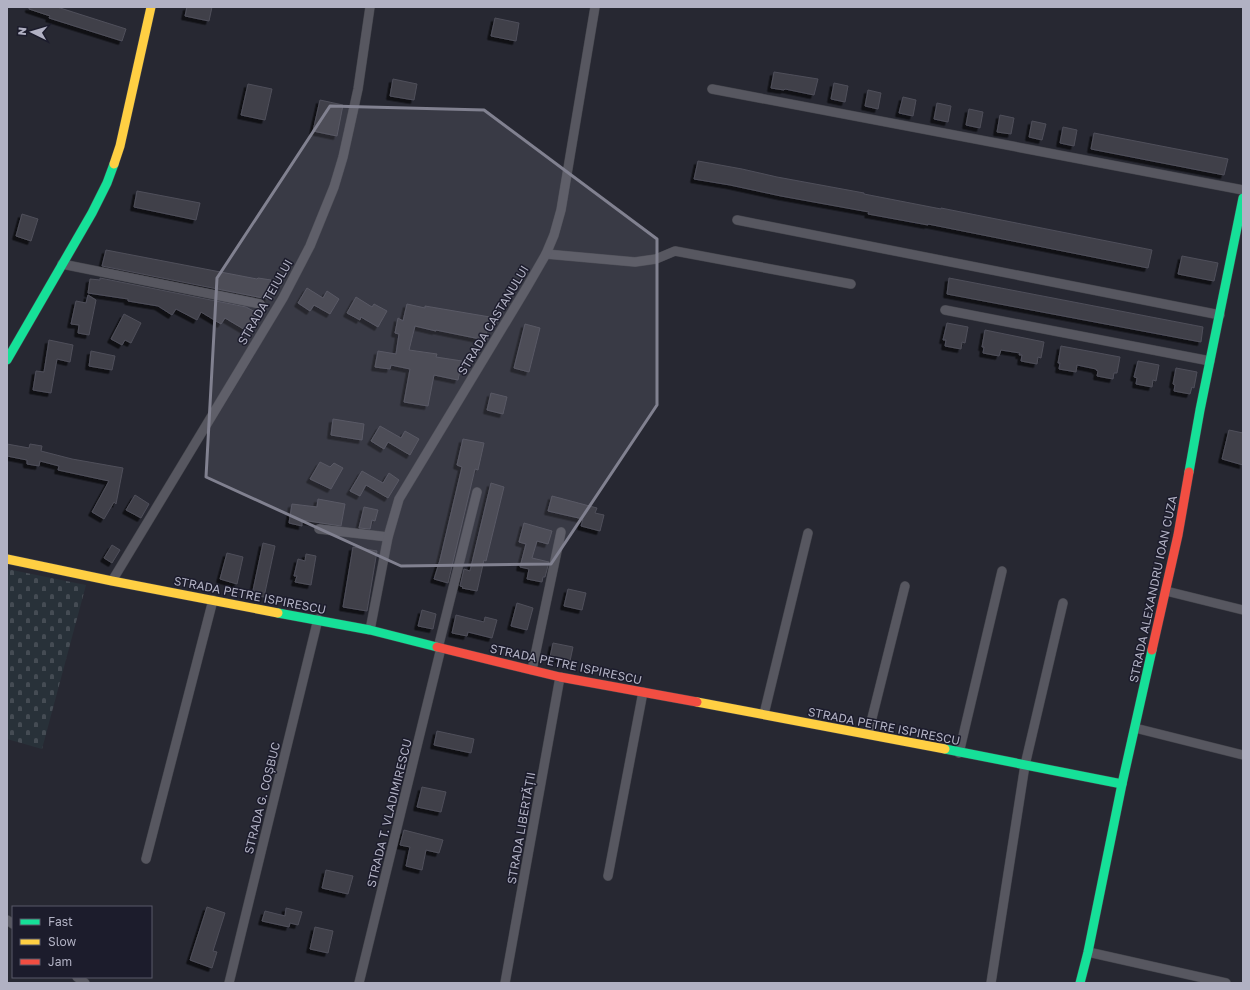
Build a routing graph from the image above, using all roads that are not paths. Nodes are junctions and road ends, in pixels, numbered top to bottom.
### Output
1 (151, 7) edge
2 (370, 7) edge
3 (595, 7) edge
4 (712, 88) dead end
5 (1243, 190) edge
6 (1243, 198) edge
7 (737, 220) dead end
8 (546, 254) junction
9 (62, 264) junction
10 (851, 284) dead end
11 (260, 304) dead end
12 (946, 310) dead end
13 (1220, 315) junction
14 (7, 360) edge
15 (1210, 361) junction
16 (477, 492) dead end
17 (319, 529) dead end
18 (561, 532) dead end
19 (808, 533) dead end
20 (388, 537) junction
21 (7, 559) edge
22 (1002, 571) dead end
23 (112, 581) junction
24 (905, 586) dead end
25 (1166, 591) junction
26 (213, 600) junction
27 (1063, 603) dead end
28 (1243, 610) edge
29 (318, 619) junction
30 (370, 630) junction
31 (440, 648) junction
32 (532, 670) junction
33 (560, 677) junction
34 (643, 692) junction
35 (764, 714) junction
36 (1135, 728) junction
37 (868, 734) junction
38 (959, 752) junction
39 (1243, 755) edge
40 (1025, 765) junction
41 (1122, 784) junction
42 (146, 859) dead end
43 (608, 876) dead end
44 (1088, 952) junction
45 (229, 983) edge
46 (359, 983) edge
47 (505, 983) edge
48 (991, 983) edge
49 (1080, 983) edge
50 (1226, 983) edge

1 - 9 street
2 - 23 street, STRADA TEIULUI
3 - 8 street, STRADA CASTANULUI
4 - 5 street
6 - 13 street, STRADA ALEXANDRU IOAN CUZA
7 - 13 street
8 - 10 street
8 - 20 street, STRADA CASTANULUI
9 - 11 street
9 - 14 street
12 - 15 street
13 - 15 street, STRADA ALEXANDRU IOAN CUZA
15 - 25 street, STRADA ALEXANDRU IOAN CUZA
16 - 31 street, STRADA T. VLADIMIRESCU
17 - 20 street
18 - 32 street
19 - 35 street
20 - 30 street, STRADA CASTANULUI
21 - 23 street, STRADA PETRE ISPIRESCU
22 - 38 street
23 - 26 street, STRADA PETRE ISPIRESCU
24 - 37 street
25 - 28 street
25 - 36 street, STRADA ALEXANDRU IOAN CUZA
26 - 29 street, STRADA PETRE ISPIRESCU
26 - 42 street
27 - 40 street
29 - 30 street, STRADA PETRE ISPIRESCU
29 - 45 street, STRADA G. COȘBUC
30 - 31 street, STRADA PETRE ISPIRESCU
31 - 32 street, STRADA PETRE ISPIRESCU
31 - 46 street, STRADA T. VLADIMIRESCU
32 - 33 street, STRADA PETRE ISPIRESCU
33 - 34 street, STRADA PETRE ISPIRESCU
33 - 47 street, STRADA LIBERTĂȚII
34 - 35 street, STRADA PETRE ISPIRESCU
34 - 43 street
35 - 37 street, STRADA PETRE ISPIRESCU
36 - 39 street
36 - 41 street, STRADA ALEXANDRU IOAN CUZA
37 - 38 street, STRADA PETRE ISPIRESCU
38 - 40 street, STRADA PETRE ISPIRESCU
40 - 41 street, STRADA PETRE ISPIRESCU
40 - 48 street
41 - 44 street, STRADA ALEXANDRU IOAN CUZA
44 - 49 street, STRADA ALEXANDRU IOAN CUZA
44 - 50 street

